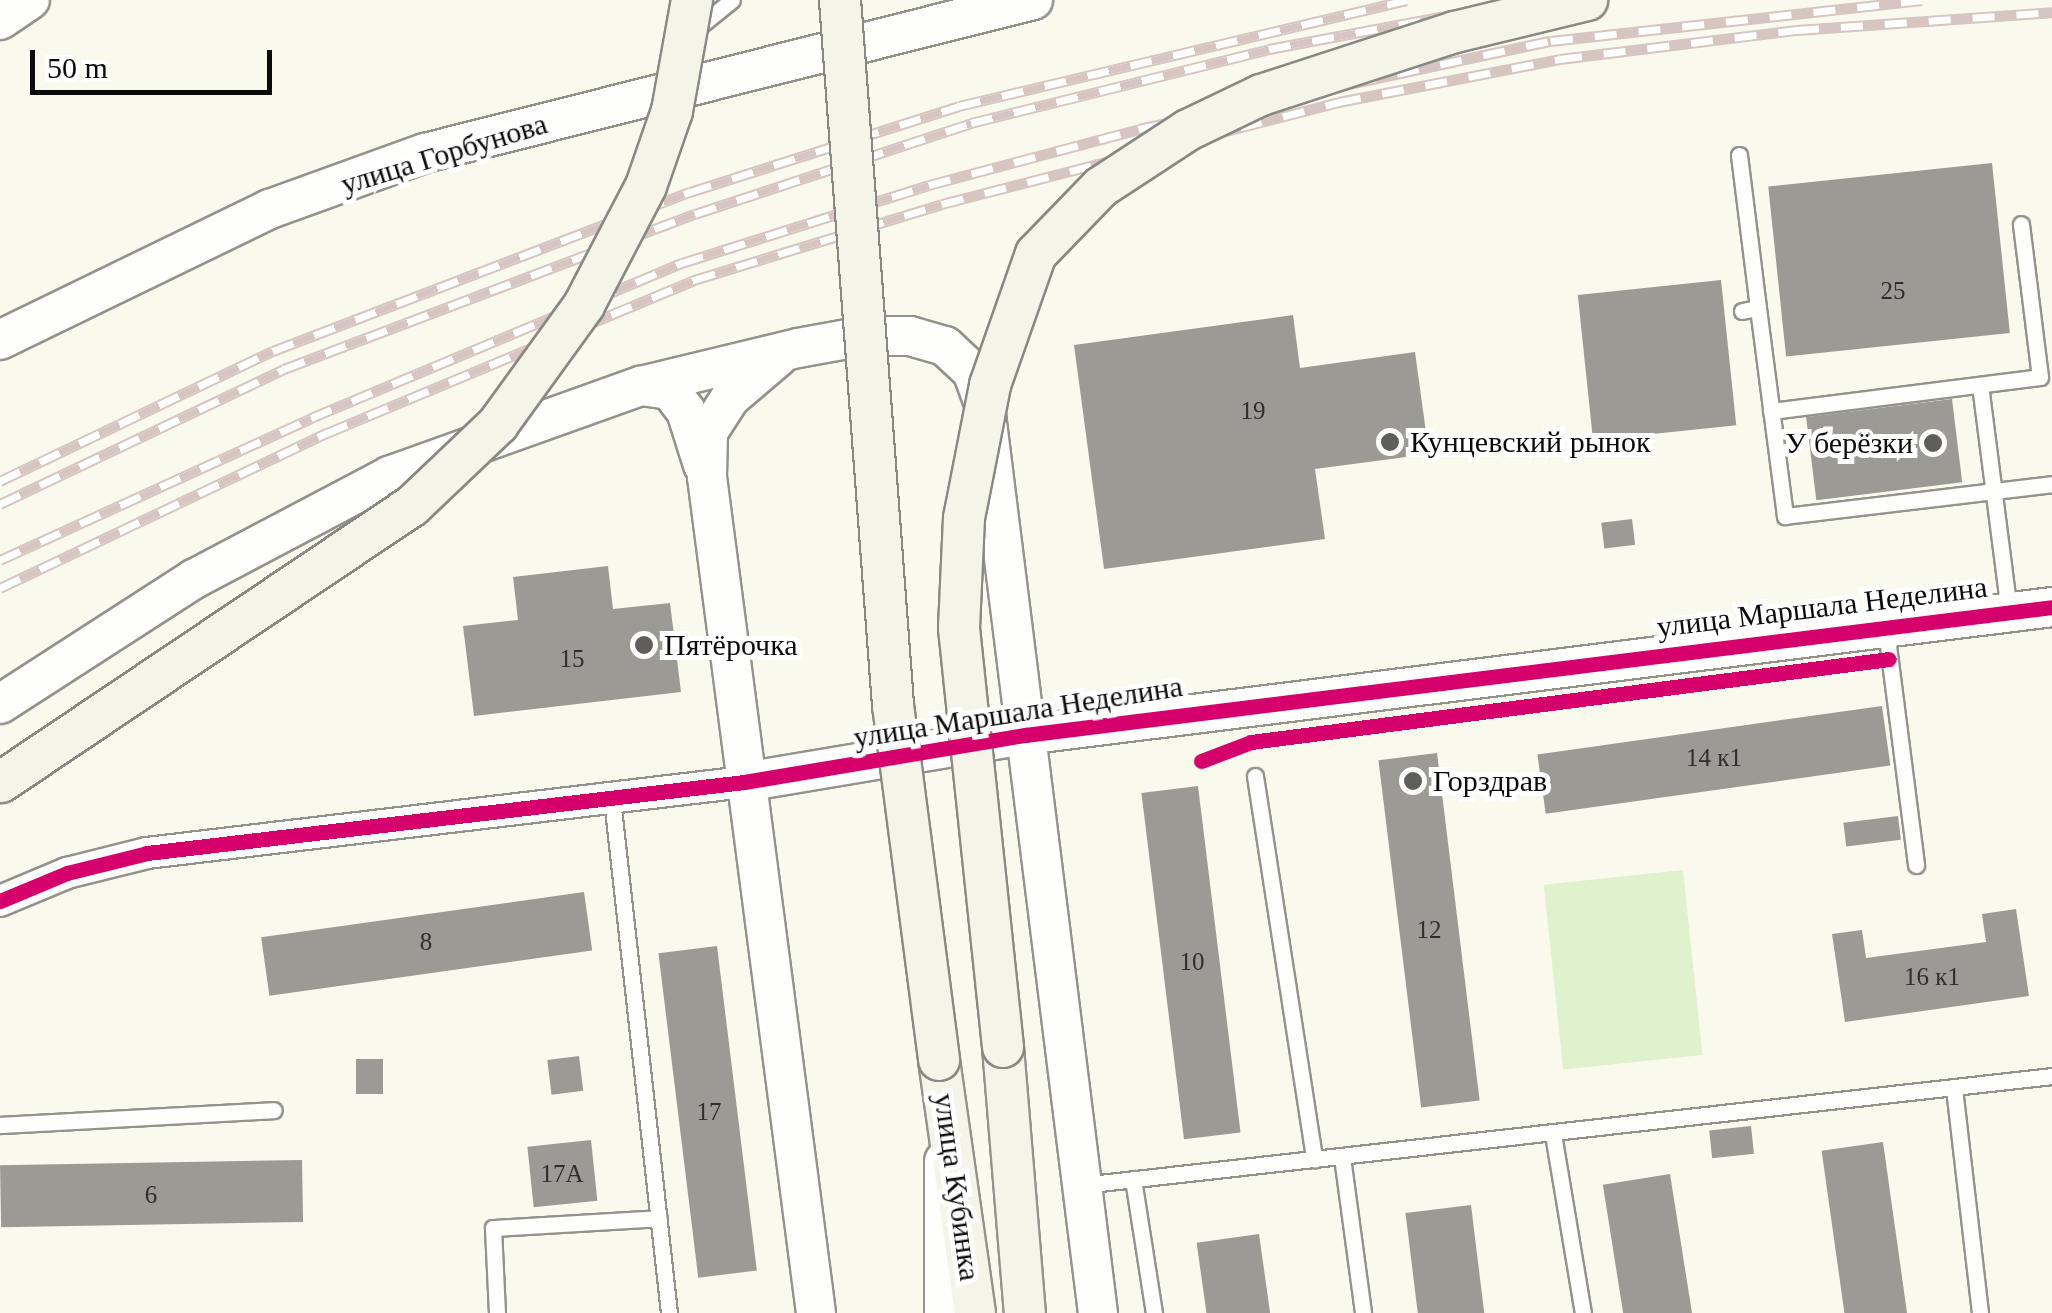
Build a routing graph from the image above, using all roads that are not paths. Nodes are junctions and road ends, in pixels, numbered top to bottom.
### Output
1 (30, 0) edge
2 (692, 0) edge
3 (732, 0) edge
4 (840, 0) edge
5 (1034, 0) edge
6 (1587, 0) edge
7 (0, 20) edge
8 (660, 94) junction
9 (1739, 155) dead end
10 (2021, 224) dead end
11 (0, 340) edge
12 (798, 348) junction
13 (1980, 385) junction
14 (641, 386) junction
15 (1772, 410) junction
16 (707, 477) junction
17 (2052, 484) edge
18 (1993, 491) junction
19 (2052, 607) edge
20 (2009, 612) junction
21 (1885, 626) junction
22 (0, 704) edge
23 (1025, 736) junction
24 (1256, 776) dead end
25 (1, 782) edge
26 (744, 782) junction
27 (612, 799) junction
28 (1916, 864) dead end
29 (0, 901) edge
30 (2052, 1076) edge
31 (1954, 1088) junction
32 (274, 1110) dead end
33 (0, 1124) edge
34 (947, 1124) junction
35 (1553, 1134) junction
36 (1342, 1157) junction
37 (1314, 1159) junction
38 (1133, 1179) junction
39 (1080, 1186) junction
40 (659, 1218) junction
41 (497, 1313) edge
42 (669, 1313) edge
43 (816, 1313) edge
44 (944, 1313) edge
45 (976, 1313) edge
46 (1025, 1313) edge
47 (1098, 1313) edge
48 (1154, 1313) edge
49 (1363, 1313) edge
50 (1584, 1313) edge
51 (1980, 1313) edge

1 - 7 street
2 - 25 main road, bridge
3 - 8 lane
4 - 34 main road, улица Кубинка, bridge
5 - 8 street, улица Горбунова
6 - 46 main road, bridge
8 - 11 street, улица Горбунова
9 - 15 lane
10 - 13 lane
12 - 14 street
12 - 16 street
12 - 23 street
13 - 15 lane
13 - 18 lane
14 - 16 street
14 - 22 street
15 - 18 lane
16 - 26 street
17 - 18 lane
18 - 20 lane
19 - 20 street, улица Маршала Неделина
20 - 21 street, улица Маршала Неделина
21 - 23 street, улица Маршала Неделина
21 - 28 lane
23 - 26 street, улица Маршала Неделина
23 - 39 street
24 - 37 lane
26 - 27 street, улица Маршала Неделина
26 - 43 street
27 - 29 street, улица Маршала Неделина
27 - 40 lane
30 - 31 lane
31 - 35 lane
31 - 51 lane
32 - 33 lane
34 - 44 street
34 - 45 main road, улица Кубинка
35 - 36 lane
35 - 50 lane
36 - 37 lane
36 - 49 lane
37 - 38 lane
38 - 39 lane
38 - 48 lane
39 - 47 street
40 - 41 lane
40 - 42 lane

